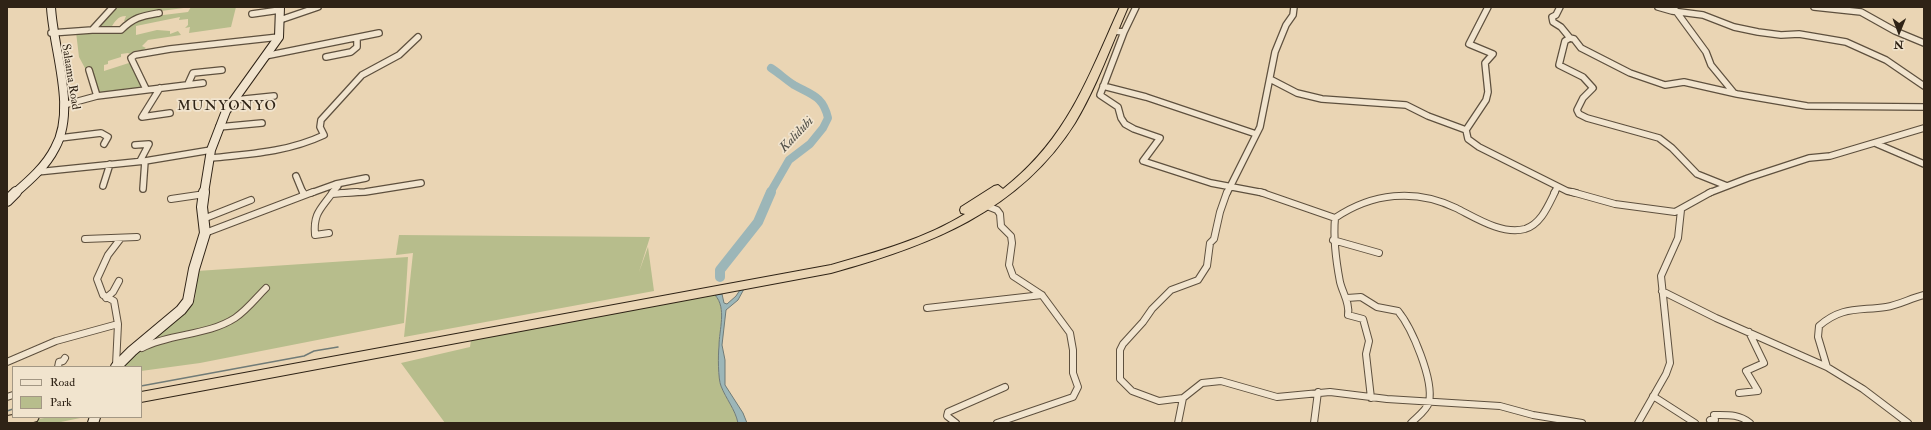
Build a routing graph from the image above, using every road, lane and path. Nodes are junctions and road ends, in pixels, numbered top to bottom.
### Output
1 (51, 7) edge
2 (113, 7) edge
3 (318, 7) edge
4 (1117, 7) edge
5 (1124, 7) edge
6 (1136, 7) edge
7 (1294, 7) edge
8 (1488, 7) edge
9 (1560, 7) edge
10 (1658, 7) edge
11 (1814, 7) edge
12 (1853, 7) edge
13 (280, 8) edge
14 (1674, 9) edge
15 (1859, 12) junction
16 (159, 13) dead end
17 (252, 14) dead end
18 (280, 20) junction
19 (92, 30) junction
20 (1118, 32) junction
21 (51, 33) junction
22 (379, 33) dead end
23 (278, 37) junction
24 (418, 37) dead end
25 (357, 38) junction
26 (1570, 38) junction
27 (1924, 43) edge
28 (265, 56) junction
29 (326, 57) dead end
30 (90, 70) dead end
31 (222, 70) dead end
32 (1270, 79) junction
33 (203, 83) dead end
34 (188, 84) junction
35 (1103, 86) junction
36 (1924, 86) edge
37 (160, 88) junction
38 (146, 89) junction
39 (1734, 94) junction
40 (97, 96) junction
41 (274, 96) dead end
42 (235, 100) junction
43 (64, 105) junction
44 (1924, 107) edge
45 (170, 113) dead end
46 (262, 123) dead end
47 (219, 127) junction
48 (1924, 128) edge
49 (1466, 130) junction
50 (1256, 134) junction
51 (60, 138) junction
52 (1874, 143) junction
53 (104, 144) dead end
54 (135, 144) dead end
55 (211, 154) junction
56 (143, 161) junction
57 (110, 164) junction
58 (1924, 164) edge
59 (37, 172) junction
60 (296, 176) dead end
61 (366, 178) dead end
62 (421, 182) dead end
63 (336, 184) junction
64 (104, 186) dead end
65 (1727, 186) junction
66 (1229, 187) junction
67 (1557, 188) junction
68 (143, 189) dead end
69 (205, 194) junction
70 (332, 194) junction
71 (304, 195) junction
72 (171, 199) dead end
73 (251, 200) dead end
74 (7, 201) edge
75 (987, 206) junction
76 (1681, 210) junction
77 (1334, 218) junction
78 (204, 219) junction
79 (205, 233) junction
80 (329, 233) dead end
81 (137, 237) dead end
82 (121, 238) junction
83 (85, 239) dead end
84 (1333, 240) junction
85 (1379, 253) dead end
86 (829, 266) junction
87 (119, 281) dead end
88 (266, 288) dead end
89 (1662, 291) junction
90 (1924, 294) edge
91 (1042, 296) junction
92 (106, 298) junction
93 (1347, 298) junction
94 (927, 308) dead end
95 (118, 324) junction
96 (1749, 332) junction
97 (470, 333) junction
98 (65, 358) dead end
99 (7, 362) edge
100 (118, 364) edge
101 (58, 366) edge
102 (1827, 368) junction
103 (1004, 387) dead end
104 (142, 390) edge
105 (1318, 392) junction
106 (1739, 393) dead end
107 (1653, 396) junction
108 (142, 397) edge
109 (1183, 398) junction
110 (1371, 398) junction
111 (1429, 401) junction
112 (27, 418) edge
113 (7, 422) edge
114 (956, 423) edge
115 (997, 423) edge
116 (1178, 423) edge
117 (1314, 423) edge
118 (1411, 423) edge
119 (1582, 423) edge
120 (1638, 423) edge
121 (1695, 423) edge
122 (1713, 423) edge
123 (1750, 423) edge
124 (1908, 423) edge

1 - 21 street, Salaama Road
2 - 19 street
3 - 18 street
4 - 86 highway
5 - 20 highway
6 - 20 street
7 - 32 street
8 - 49 street
9 - 26 street
10 - 14 street
11 - 15 street
12 - 15 street
13 - 17 street
13 - 18 street
14 - 36 street
14 - 39 street
15 - 27 street
16 - 19 street
18 - 23 street
19 - 21 street
20 - 35 street
20 - 75 highway
21 - 43 street, Salaama Road
22 - 25 street
23 - 28 street
23 - 38 street
24 - 55 street
25 - 28 street
25 - 29 street
26 - 39 street
26 - 65 street
28 - 42 street
30 - 40 street
31 - 34 street
32 - 49 street
32 - 50 street
33 - 34 street
34 - 37 street
35 - 50 street
35 - 66 street
37 - 38 street
37 - 45 street
38 - 40 street
39 - 44 street
40 - 43 street
41 - 42 street
42 - 47 street
43 - 51 street, Salaama Road
46 - 47 street
47 - 55 street
48 - 52 street
49 - 67 street
50 - 66 street
51 - 53 street
51 - 59 street, Salaama Road
52 - 58 street
52 - 65 street
54 - 56 street
55 - 56 street
55 - 69 street
56 - 57 street
56 - 68 street
57 - 59 street
57 - 64 street
59 - 74 street, Salaama Road
60 - 71 street
61 - 63 street
62 - 70 street
63 - 70 street
63 - 71 street
65 - 76 street
66 - 77 street
66 - 109 street
67 - 76 street
67 - 77 street
69 - 72 street
69 - 78 street
70 - 80 street
71 - 79 street
73 - 78 street
75 - 86 highway
75 - 91 street
76 - 89 street
77 - 84 street
78 - 79 street
79 - 100 street
81 - 82 street
82 - 83 street
82 - 92 street
84 - 85 street
84 - 93 street
86 - 97 highway
87 - 92 street
88 - 100 street
89 - 96 street
89 - 107 street
90 - 102 street
91 - 94 street
91 - 115 street
92 - 95 street
93 - 110 street
93 - 111 street
95 - 99 street
95 - 100 street
96 - 102 street
96 - 106 street
97 - 104 highway
97 - 108 highway
98 - 101 street
102 - 124 street
103 - 114 street
105 - 109 street
105 - 110 street
105 - 117 street
107 - 120 street
107 - 121 street
109 - 116 street
110 - 111 street
111 - 118 street
111 - 119 street
112 - 113 highway
122 - 123 street

